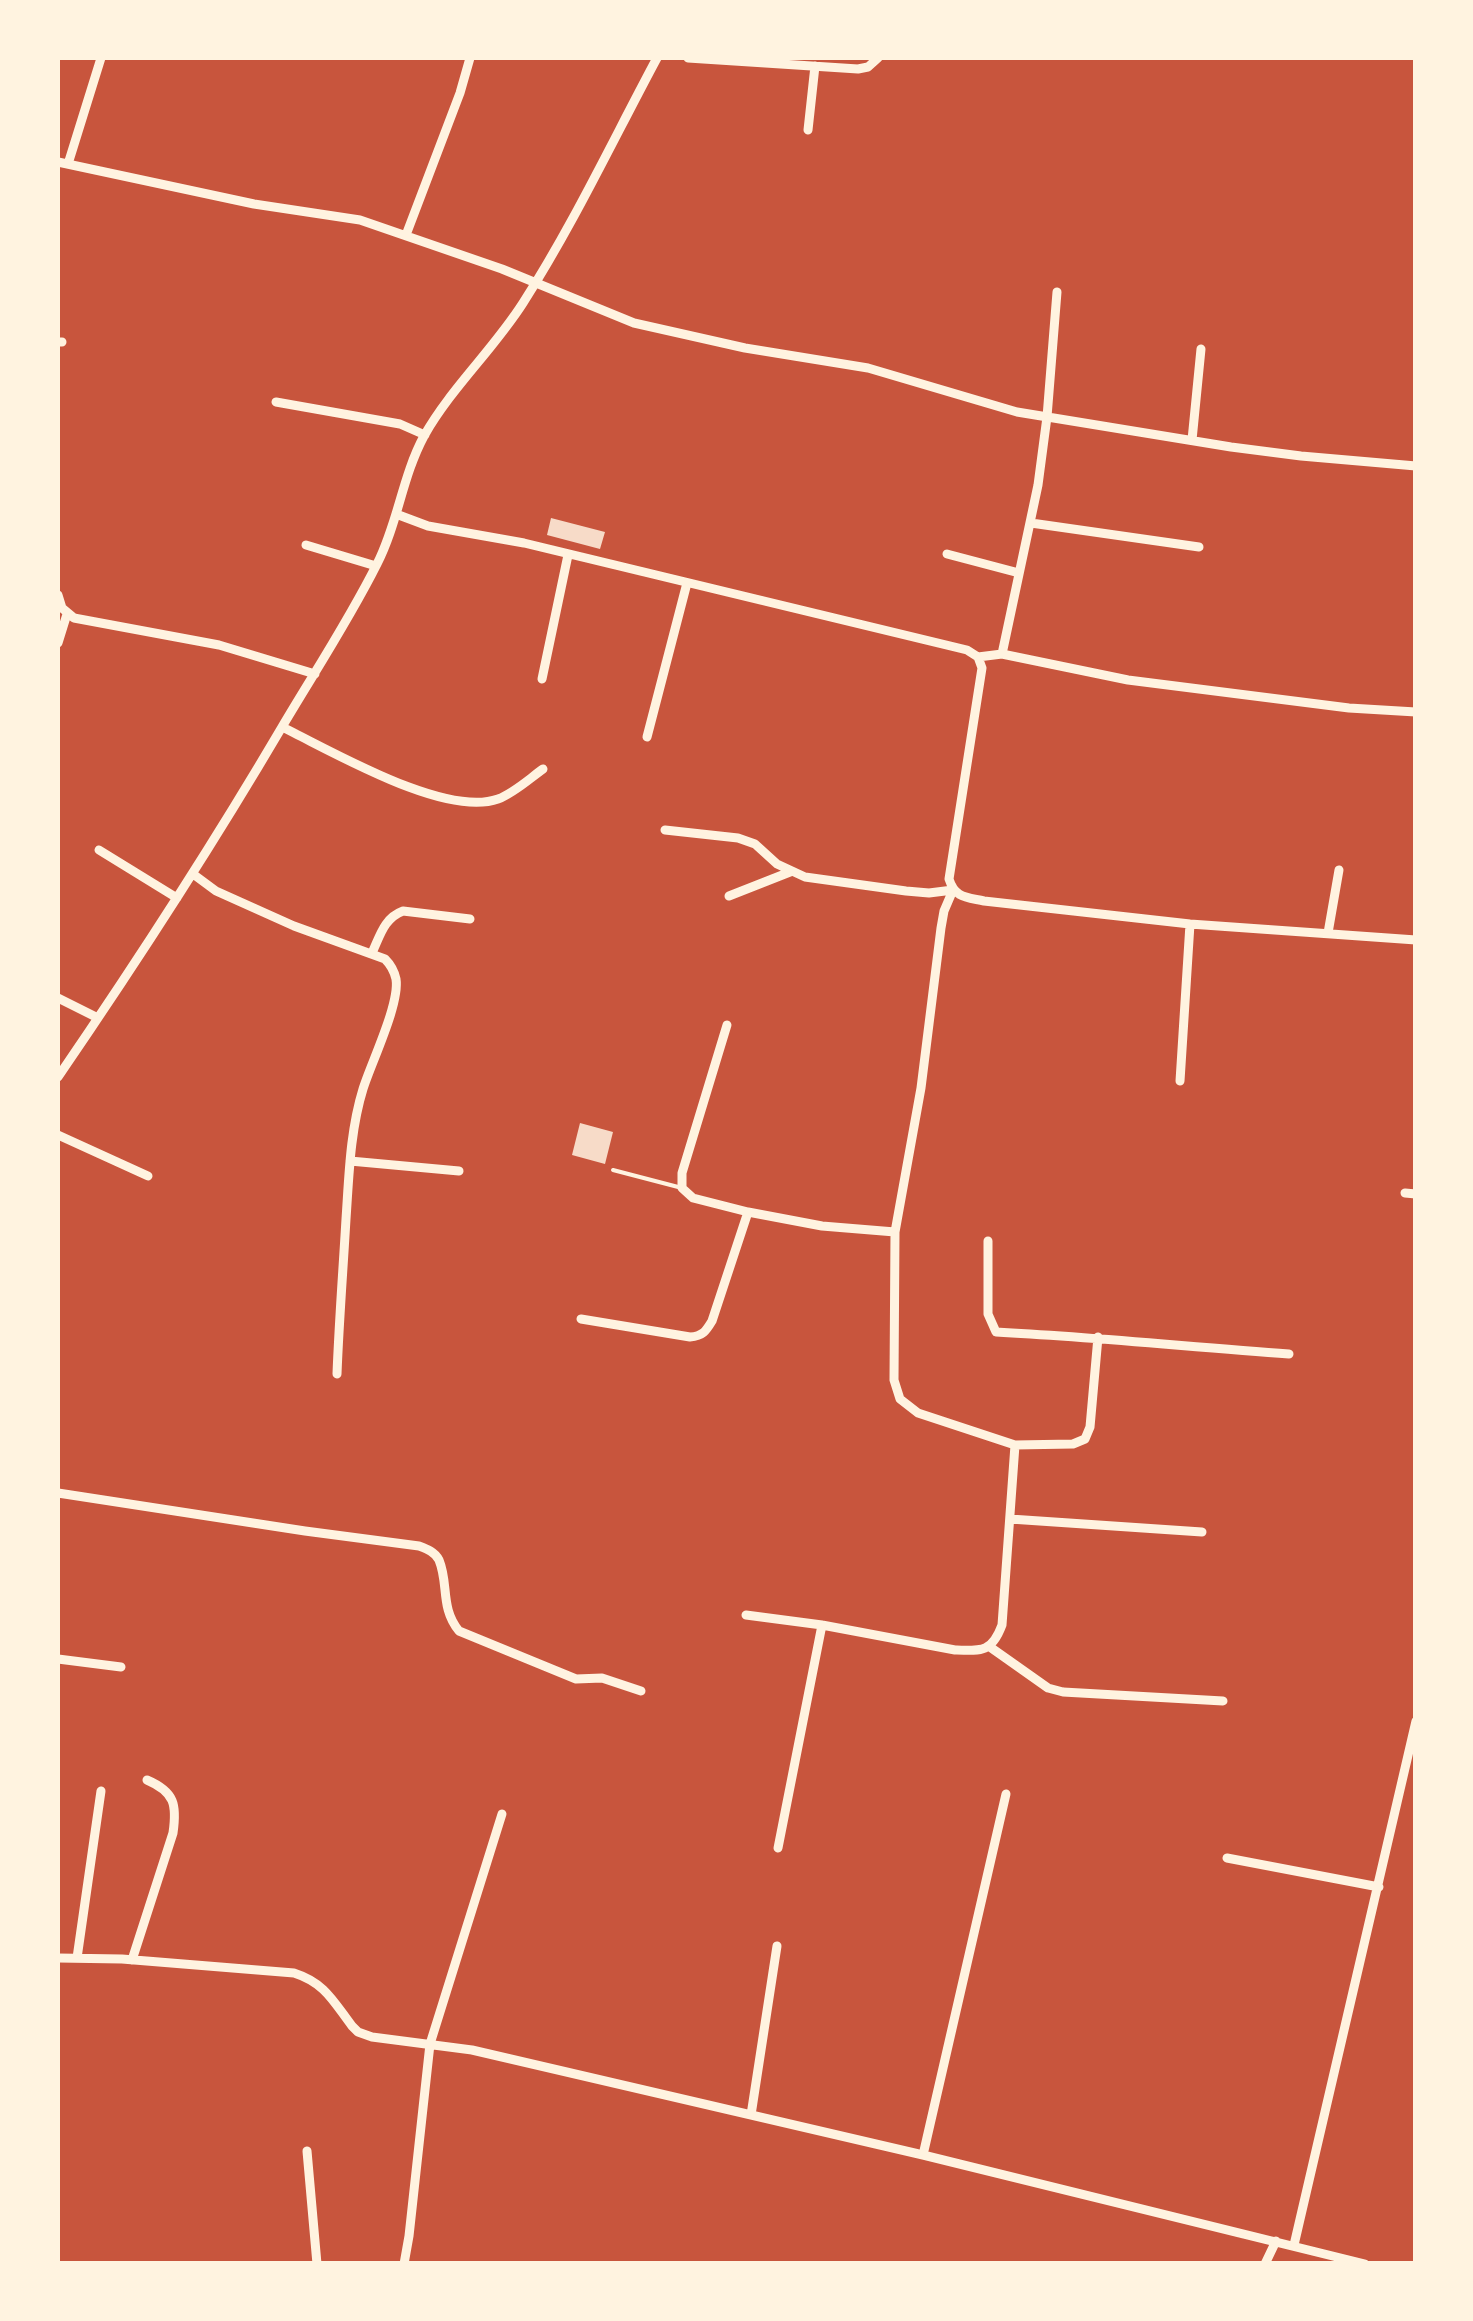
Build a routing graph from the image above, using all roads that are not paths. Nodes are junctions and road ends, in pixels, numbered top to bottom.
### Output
1 (101, 58) edge
2 (470, 58) edge
3 (656, 58) edge
4 (688, 58) edge
5 (878, 58) edge
6 (814, 66) junction
7 (808, 130) dead end
8 (63, 163) edge
9 (406, 235) junction
10 (536, 283) junction
11 (1058, 292) dead end
12 (1202, 348) dead end
13 (276, 402) dead end
14 (1047, 418) junction
15 (425, 435) junction
16 (1192, 440) junction
17 (1416, 466) edge
18 (396, 514) junction
19 (1031, 523) junction
20 (306, 546) dead end
21 (1199, 547) dead end
22 (947, 554) dead end
23 (568, 555) junction
24 (376, 566) junction
25 (1019, 572) junction
26 (687, 583) junction
27 (58, 595) edge
28 (67, 614) junction
29 (58, 642) edge
30 (1002, 654) junction
31 (978, 658) junction
32 (315, 674) junction
33 (542, 679) dead end
34 (1416, 712) edge
35 (282, 727) junction
36 (647, 737) dead end
37 (543, 769) dead end
38 (665, 830) dead end
39 (98, 850) dead end
40 (1339, 870) dead end
41 (790, 872) junction
42 (193, 874) junction
43 (953, 890) junction
44 (729, 896) dead end
45 (177, 898) junction
46 (470, 919) dead end
47 (1190, 924) junction
48 (1328, 933) junction
49 (1416, 940) edge
50 (372, 953) junction
51 (58, 998) edge
52 (98, 1018) junction
53 (727, 1025) dead end
54 (58, 1077) edge
55 (1180, 1081) dead end
56 (58, 1135) edge
57 (350, 1162) junction
58 (458, 1170) dead end
59 (612, 1170) dead end
60 (148, 1176) dead end
61 (682, 1188) junction
62 (748, 1212) junction
63 (895, 1232) junction
64 (988, 1241) dead end
65 (581, 1318) dead end
66 (1098, 1338) junction
67 (1289, 1354) dead end
68 (336, 1374) dead end
69 (1016, 1445) junction
70 (58, 1493) edge
71 (1010, 1519) junction
72 (1202, 1532) dead end
73 (746, 1615) dead end
74 (822, 1626) junction
75 (990, 1647) junction
76 (58, 1659) edge
77 (121, 1667) dead end
78 (641, 1691) dead end
79 (1223, 1701) dead end
80 (1416, 1721) edge
81 (147, 1780) dead end
82 (100, 1791) dead end
83 (1006, 1794) dead end
84 (502, 1814) dead end
85 (778, 1848) dead end
86 (1226, 1858) dead end
87 (1378, 1887) junction
88 (777, 1946) dead end
89 (58, 1958) edge
90 (77, 1958) junction
91 (132, 1960) junction
92 (430, 2044) junction
93 (750, 2115) junction
94 (307, 2151) dead end
95 (924, 2155) junction
96 (1276, 2241) junction
97 (1294, 2245) junction
98 (317, 2264) edge
99 (404, 2264) edge
100 (1266, 2264) edge
101 (1365, 2264) edge

1 - 8 street
2 - 9 street
3 - 10 street
4 - 6 street
5 - 6 street
6 - 7 street
8 - 9 street
9 - 10 street
10 - 14 street
10 - 15 street
11 - 14 street
12 - 16 street
13 - 15 street
14 - 16 street
14 - 19 street
15 - 18 street
16 - 17 street
18 - 23 street
18 - 24 street
19 - 21 street
19 - 25 street
20 - 24 street
22 - 25 street
23 - 26 street
23 - 33 street
24 - 32 street
25 - 30 street
26 - 31 street
26 - 36 street
27 - 28 street
28 - 29 street
28 - 32 street
30 - 31 street
30 - 34 street
31 - 43 street
32 - 35 street
35 - 37 street
35 - 42 street
38 - 41 street
39 - 45 street
40 - 48 street
41 - 43 street
41 - 44 street
42 - 45 street
42 - 50 street
43 - 47 street
43 - 63 street
45 - 52 street
46 - 50 street
47 - 48 street
47 - 55 street
48 - 49 street
50 - 57 street
51 - 52 street
52 - 54 street
53 - 61 street
56 - 60 street
57 - 58 street
57 - 68 street
59 - 61 lane
61 - 62 street
62 - 63 street
62 - 65 street
63 - 69 street
64 - 66 street
66 - 67 street
66 - 69 street
69 - 71 street
70 - 78 street
71 - 72 street
71 - 75 street
73 - 74 street
74 - 75 street
74 - 85 street
75 - 79 street
76 - 77 street
80 - 87 street
81 - 91 street
82 - 90 street
83 - 95 street
84 - 92 street
86 - 87 street
87 - 97 street
88 - 93 street
89 - 90 street
90 - 91 street
91 - 92 street
92 - 93 street
92 - 99 street
93 - 95 street
94 - 98 street
95 - 96 street
96 - 97 street
96 - 100 street
97 - 101 street

